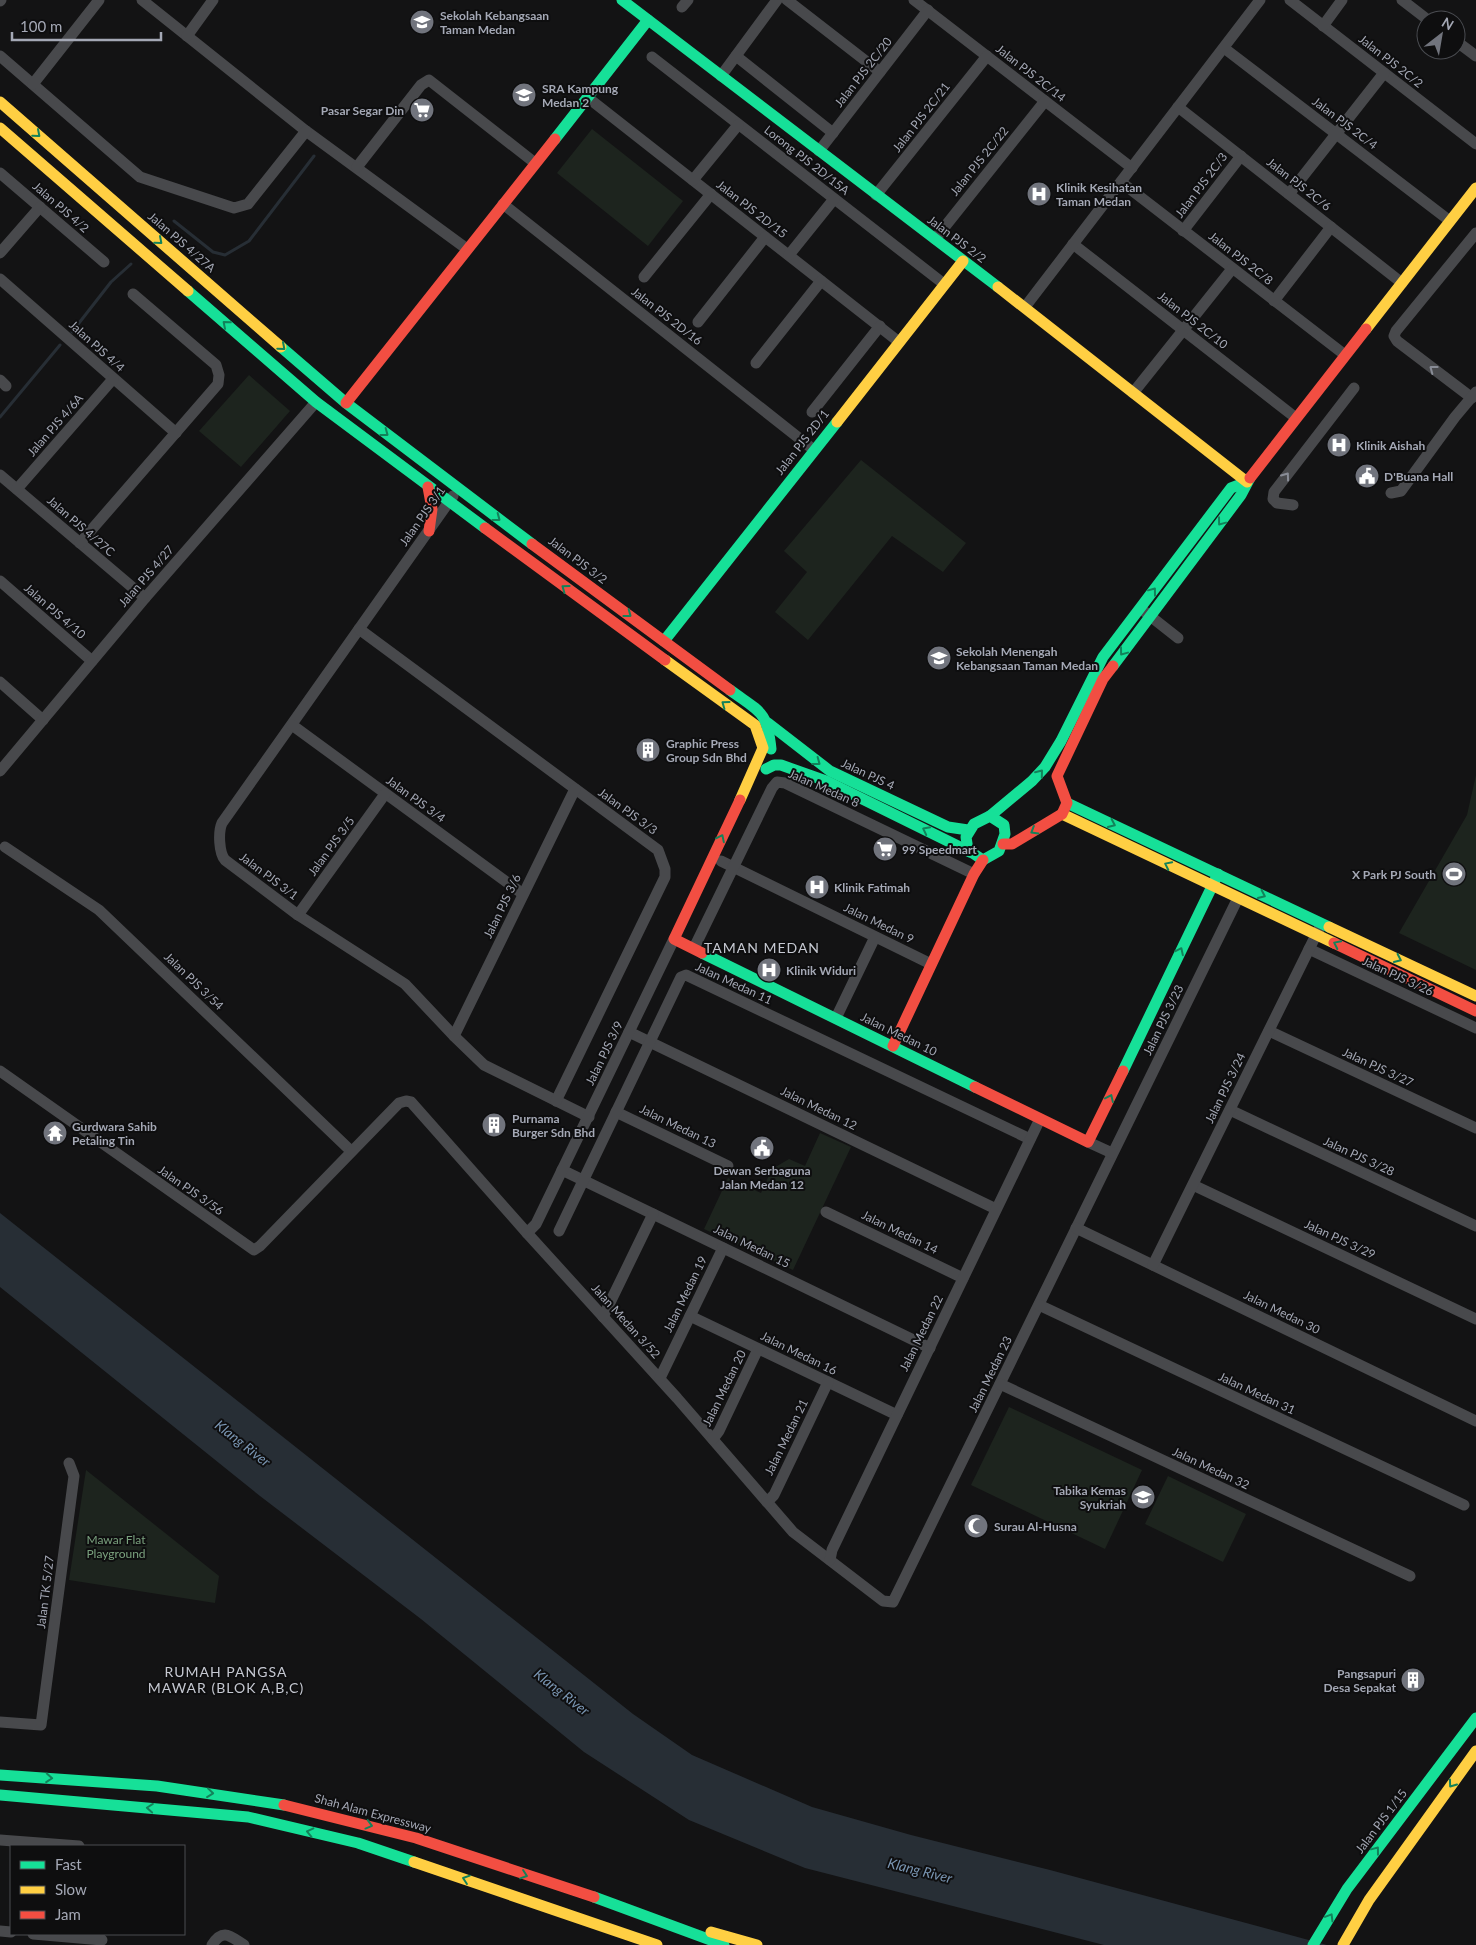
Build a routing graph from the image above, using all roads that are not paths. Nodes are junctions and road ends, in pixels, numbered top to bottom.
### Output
1 (99, 0) edge
2 (142, 0) edge
3 (213, 0) edge
4 (622, 0) edge
5 (778, 0) edge
6 (787, 0) edge
7 (914, 0) edge
8 (1260, 0) edge
9 (1290, 0) edge
10 (1342, 0) edge
11 (1402, 0) edge
12 (928, 10) junction
13 (1416, 11) edge
14 (648, 20) junction
15 (1323, 26) junction
16 (187, 36) junction
17 (1224, 48) junction
18 (0, 56) edge
19 (736, 56) junction
20 (986, 56) junction
21 (652, 57) dead end
22 (880, 72) junction
23 (1384, 73) junction
24 (722, 76) junction
25 (33, 84) junction
26 (587, 97) junction
27 (1045, 101) junction
28 (0, 102) edge
29 (1178, 108) junction
30 (738, 125) junction
31 (0, 128) edge
32 (306, 131) junction
33 (833, 133) junction
34 (1336, 134) junction
35 (1476, 144) edge
36 (819, 151) junction
37 (1240, 156) junction
38 (535, 163) junction
39 (357, 167) junction
40 (1132, 168) junction
41 (80, 172) junction
42 (0, 173) edge
43 (693, 180) junction
44 (1121, 182) junction
45 (68, 187) junction
46 (1476, 189) edge
47 (711, 194) junction
48 (1289, 194) junction
49 (876, 195) junction
50 (834, 199) junction
51 (117, 204) junction
52 (503, 204) junction
53 (40, 207) junction
54 (104, 218) junction
55 (1450, 221) junction
56 (1331, 227) junction
57 (1184, 231) junction
58 (1476, 233) edge
59 (765, 236) junction
60 (934, 239) junction
61 (1073, 244) junction
62 (467, 249) junction
63 (0, 253) edge
64 (789, 255) junction
65 (963, 261) junction
66 (104, 262) dead end
67 (1232, 269) junction
68 (644, 277) dead end
69 (0, 279) edge
70 (821, 281) junction
71 (1402, 283) junction
72 (944, 284) junction
73 (133, 294) dead end
74 (1274, 301) junction
75 (1025, 307) junction
76 (698, 322) dead end
77 (880, 326) junction
78 (1184, 330) junction
79 (899, 342) junction
80 (1345, 355) junction
81 (756, 363) dead end
82 (113, 379) junction
83 (363, 382) junction
84 (323, 383) junction
85 (1354, 388) dead end
86 (1134, 393) junction
87 (1474, 395) edge
88 (316, 402) junction
89 (346, 403) junction
90 (812, 412) dead end
91 (1296, 418) junction
92 (369, 420) junction
93 (176, 433) junction
94 (814, 450) junction
95 (0, 475) edge
96 (1247, 482) junction
97 (428, 486) junction
98 (16, 488) junction
99 (458, 489) junction
100 (1396, 492) dead end
101 (449, 502) junction
102 (1293, 505) dead end
103 (429, 530) junction
104 (80, 543) junction
105 (0, 581) edge
106 (145, 598) junction
107 (1140, 608) junction
108 (1150, 616) junction
109 (359, 629) junction
110 (1178, 638) dead end
111 (664, 641) junction
112 (92, 661) junction
113 (0, 682) edge
114 (43, 720) junction
115 (768, 723) junction
116 (292, 725) junction
117 (767, 750) junction
118 (766, 769) junction
119 (0, 771) edge
120 (574, 789) junction
121 (386, 794) junction
122 (1067, 803) junction
123 (1062, 814) junction
124 (990, 816) junction
125 (968, 830) junction
126 (1003, 844) junction
127 (5, 847) dead end
128 (970, 852) junction
129 (984, 860) junction
130 (720, 861) junction
131 (733, 868) junction
132 (974, 874) junction
133 (1218, 874) junction
134 (702, 883) junction
135 (1212, 886) junction
136 (523, 894) junction
137 (1238, 898) junction
138 (298, 915) junction
139 (1322, 923) junction
140 (1316, 934) junction
141 (875, 937) junction
142 (674, 939) junction
143 (694, 948) junction
144 (1309, 949) junction
145 (932, 964) junction
146 (1476, 996) edge
147 (1476, 1011) edge
148 (836, 1018) junction
149 (1476, 1028) edge
150 (1269, 1031) junction
151 (629, 1032) junction
152 (454, 1036) junction
153 (650, 1042) junction
154 (892, 1046) junction
155 (0, 1071) edge
156 (556, 1101) junction
157 (1230, 1110) junction
158 (616, 1112) junction
159 (588, 1117) junction
160 (1040, 1118) junction
161 (1476, 1128) edge
162 (1030, 1139) junction
163 (1088, 1142) junction
164 (351, 1151) junction
165 (1112, 1153) junction
166 (728, 1166) dead end
167 (562, 1170) junction
168 (583, 1180) junction
169 (1193, 1185) junction
170 (996, 1209) junction
171 (826, 1212) dead end
172 (653, 1214) junction
173 (1476, 1226) edge
174 (1076, 1228) junction
175 (559, 1231) dead end
176 (527, 1233) junction
177 (723, 1248) junction
178 (1153, 1266) junction
179 (963, 1278) junction
180 (1039, 1305) junction
181 (603, 1316) junction
182 (690, 1316) junction
183 (1476, 1319) edge
184 (930, 1348) junction
185 (758, 1349) junction
186 (660, 1378) junction
187 (828, 1382) junction
188 (1000, 1384) junction
189 (897, 1416) junction
190 (1476, 1421) edge
191 (713, 1439) junction
192 (69, 1463) dead end
193 (767, 1502) junction
194 (1464, 1505) dead end
195 (830, 1560) junction
196 (1410, 1576) dead end
197 (888, 1602) joint
198 (1476, 1718) edge
199 (0, 1722) edge
200 (1476, 1751) edge
201 (0, 1775) edge
202 (0, 1795) edge
203 (0, 1840) edge
204 (67, 1845) edge
205 (528, 1900) junction
206 (626, 1910) junction
207 (45, 1935) edge
208 (103, 1940) edge
209 (212, 1945) edge
210 (244, 1945) edge
211 (638, 1945) edge
212 (656, 1945) edge
213 (724, 1945) edge
214 (757, 1945) edge
215 (1313, 1945) edge
216 (1342, 1945) edge

1 - 25 street
2 - 16 street
3 - 16 street
4 - 14 main road, Jalan PJS 2/2
5 - 19 street
6 - 22 street
7 - 12 street, Jalan PJS 2C/14
8 - 17 street
9 - 15 street, Jalan PJS 2C/2
10 - 15 street
11 - 13 street
12 - 20 street, Jalan PJS 2C/14
12 - 22 street, Jalan PJS 2C/20
14 - 24 main road, Jalan PJS 2/2
14 - 26 main road
15 - 23 street, Jalan PJS 2C/2
16 - 32 street
17 - 29 street
17 - 34 street, Jalan PJS 2C/4
18 - 25 street
19 - 24 street
19 - 33 street
20 - 27 street, Jalan PJS 2C/14
20 - 49 street, Jalan PJS 2C/21
21 - 30 street, Lorong PJS 2D/15A
22 - 33 street, Jalan PJS 2C/20
23 - 34 street
23 - 35 street, Jalan PJS 2C/2
24 - 36 main road, Jalan PJS 2/2
25 - 32 street
26 - 38 main road
26 - 43 street, Jalan PJS 2D/15
27 - 40 street, Jalan PJS 2C/14
27 - 60 street, Jalan PJS 2C/22
28 -> 41 main road, Jalan PJS 4/27A
29 - 37 street, Jalan PJS 2C/6
29 - 40 street
30 - 43 street
30 - 50 street, Lorong PJS 2D/15A
31 - 45 main road
32 - 39 street
33 - 36 street, Jalan PJS 2C/20
34 - 48 street
34 - 55 street, Jalan PJS 2C/4
36 - 49 main road, Jalan PJS 2/2
37 - 48 street, Jalan PJS 2C/6
37 - 57 street, Jalan PJS 2C/3
38 - 39 street
38 - 52 main road
39 - 62 street
40 - 44 street
41 - 45 main road
41 - 51 main road, Jalan PJS 4/27A
42 - 53 street, Jalan PJS 4/2
43 - 47 street, Jalan PJS 2D/15
44 - 57 street, Jalan PJS 2C/8
44 - 61 street
45 - 54 main road
46 - 55 main road
47 - 59 street, Jalan PJS 2D/15
47 - 68 street
48 - 56 street, Jalan PJS 2C/6
49 - 60 main road, Jalan PJS 2/2
50 - 64 street
50 - 72 street, Lorong PJS 2D/15A
51 - 54 main road
51 -> 84 main road, Jalan PJS 4/27A
52 - 62 main road
52 - 94 street, Jalan PJS 2D/16
53 - 63 street
53 - 66 street, Jalan PJS 4/2
88 -> 54 main road
55 - 71 main road
56 - 71 street, Jalan PJS 2C/6
56 - 74 street
57 - 67 street, Jalan PJS 2C/8
87 -> 58 street
59 - 64 street, Jalan PJS 2D/15
59 - 76 street
60 - 65 main road, Jalan PJS 2/2
61 - 75 street
61 - 78 street, Jalan PJS 2C/10
62 - 83 main road
64 - 70 street, Jalan PJS 2D/15
65 - 72 main road, Jalan PJS 2D/1
65 - 75 main road, Jalan PJS 2/2
67 - 74 street, Jalan PJS 2C/8
67 - 78 street
69 - 82 street, Jalan PJS 4/4
70 - 77 street, Jalan PJS 2D/15
70 - 81 street
71 - 80 main road
72 - 79 main road, Jalan PJS 2D/1
73 - 93 street
74 - 80 street, Jalan PJS 2C/8
75 - 86 main road, Jalan PJS 2/2
77 - 79 street, Jalan PJS 2D/15
77 - 90 street
78 - 86 street
78 - 91 street, Jalan PJS 2C/10
79 - 94 main road, Jalan PJS 2D/1
80 - 91 main road
82 - 93 street, Jalan PJS 4/4
82 - 98 street, Jalan PJS 4/6A
83 - 84 main road
83 - 89 main road
83 - 92 main road
84 - 89 main road, Jalan PJS 4/27A
102 -> 85 street
86 - 96 main road, Jalan PJS 2/2
87 - 100 street
88 - 97 main road
88 - 106 street, Jalan PJS 4/27
89 - 92 main road, Jalan PJS 3/2
91 - 96 main road
92 -> 99 main road, Jalan PJS 3/2
93 - 104 street
94 - 111 main road, Jalan PJS 2D/1
95 - 98 street, Jalan PJS 4/27C
107 -> 96 main road
96 -> 108 main road
97 - 101 main road
97 - 103 main road
98 - 104 street, Jalan PJS 4/27C
99 - 101 street, Jalan PJS 3/1
99 -> 111 main road, Jalan PJS 3/2
101 - 103 street, Jalan PJS 3/1
117 -> 101 main road
103 - 109 street, Jalan PJS 3/1
104 - 106 street, Jalan PJS 4/27C
105 - 112 street, Jalan PJS 4/10
106 - 112 street, Jalan PJS 4/27
107 - 108 street
124 -> 107 main road
108 - 110 street
108 -> 122 main road
109 - 116 street, Jalan PJS 3/1
109 - 120 street, Jalan PJS 3/3
111 - 115 main road, Jalan PJS 3/2
112 - 114 street, Jalan PJS 4/27
113 - 114 street
114 - 119 street, Jalan PJS 4/27
115 - 117 main road
115 -> 125 main road, Jalan PJS 4
116 - 121 street, Jalan PJS 3/4
116 - 138 street, Jalan PJS 3/1
117 - 118 main road, Jalan PJS 3/9
134 -> 117 main road, Jalan PJS 3/9
128 -> 118 main road, Jalan PJS 4
118 - 130 main road, Jalan PJS 3/9
120 - 136 street, Jalan PJS 3/6
120 - 156 street, Jalan PJS 3/3
121 - 136 street, Jalan PJS 3/4
121 - 138 street, Jalan PJS 3/5
122 - 123 main road
122 -> 133 main road
123 -> 126 main road
135 -> 123 main road
124 - 125 main road
124 - 126 main road
125 - 128 main road
126 - 129 main road
127 - 164 street, Jalan PJS 3/54
128 - 129 main road
129 - 132 main road
130 - 131 street, Jalan Medan 9
130 - 134 main road, Jalan PJS 3/9
131 - 132 street, Jalan Medan 8
131 - 141 street, Jalan Medan 9
131 - 143 street, Jalan Medan 8
132 - 145 main road
133 - 135 main road
133 -> 139 main road
134 - 142 main road, Jalan PJS 3/9
135 - 137 main road
163 -> 135 main road
136 - 152 street, Jalan PJS 3/6
137 - 140 main road
137 - 165 street, Jalan PJS 3/23
138 - 152 street, Jalan PJS 3/1
139 - 140 street, Jalan PJS 3/24
139 -> 146 main road
140 - 144 street, Jalan PJS 3/24
147 -> 140 main road
141 - 145 street, Jalan Medan 9
141 - 148 street
142 - 143 main road, Jalan Medan 10
142 - 151 street, Jalan PJS 3/9
143 - 148 main road, Jalan Medan 10
144 - 149 street, Jalan PJS 3/26
144 - 150 street, Jalan PJS 3/24
145 - 154 main road
148 - 154 main road, Jalan Medan 10
150 - 157 street, Jalan PJS 3/24
150 - 161 street, Jalan PJS 3/27
151 - 153 street, Jalan Medan 12
151 - 159 street, Jalan PJS 3/9
152 - 156 street, Jalan PJS 3/1
153 - 158 street, Jalan Medan 11
153 - 162 street, Jalan Medan 11
153 - 170 street, Jalan Medan 12
154 - 160 main road, Jalan Medan 10
155 - 164 street, Jalan PJS 3/56
156 - 159 street, Jalan PJS 3/1
157 - 169 street, Jalan PJS 3/24
157 - 173 street, Jalan PJS 3/28
158 - 166 street, Jalan Medan 13
158 - 168 street, Jalan Medan 11
159 - 167 street, Jalan PJS 3/9
160 - 162 street, Jalan Medan 22
160 - 163 main road, Jalan Medan 10
162 - 170 street, Jalan Medan 22
163 - 165 street, Jalan Medan 10
164 - 176 street, Jalan Medan 3/52
165 - 174 street, Jalan Medan 23
167 - 168 street, Jalan Medan 15
167 - 176 street, Jalan PJS 3/9
168 - 172 street, Jalan Medan 15
168 - 175 street, Jalan Medan 11
169 - 178 street, Jalan PJS 3/24
169 - 183 street, Jalan PJS 3/29
170 - 179 street, Jalan Medan 22
171 - 179 street, Jalan Medan 14
172 - 177 street, Jalan Medan 15
172 - 181 street
174 - 178 street, Jalan Medan 30
174 - 180 street, Jalan Medan 23
176 - 181 street, Jalan Medan 3/52
177 - 182 street, Jalan Medan 19
177 - 184 street, Jalan Medan 15
178 - 190 street, Jalan Medan 30
179 - 184 street, Jalan Medan 22
180 - 188 street, Jalan Medan 23
180 - 194 street, Jalan Medan 31
181 - 186 street, Jalan Medan 3/52
182 - 185 street, Jalan Medan 16
182 - 186 street, Jalan Medan 19
184 - 189 street, Jalan Medan 22
185 - 187 street, Jalan Medan 16
185 - 191 street, Jalan Medan 20
186 - 191 street, Jalan Medan 3/52
187 - 189 street, Jalan Medan 16
187 - 193 street, Jalan Medan 21
188 - 196 street, Jalan Medan 32
188 - 197 street, Jalan Medan 23
189 - 195 street, Jalan Medan 22
191 - 193 street, Jalan Medan 3/52
192 - 199 street, Jalan TK 5/27
193 - 195 street, Jalan Medan 3/52
195 - 197 street, Jalan Medan 3/52
215 -> 198 main road, Jalan PJS 1/15
200 -> 216 main road
201 -> 206 main road, Shah Alam Expressway
205 -> 202 main road
203 - 204 street
205 - 211 main road
205 - 212 main road
206 - 213 main road, Shah Alam Expressway
206 - 214 main road
207 - 208 street
209 - 210 street

